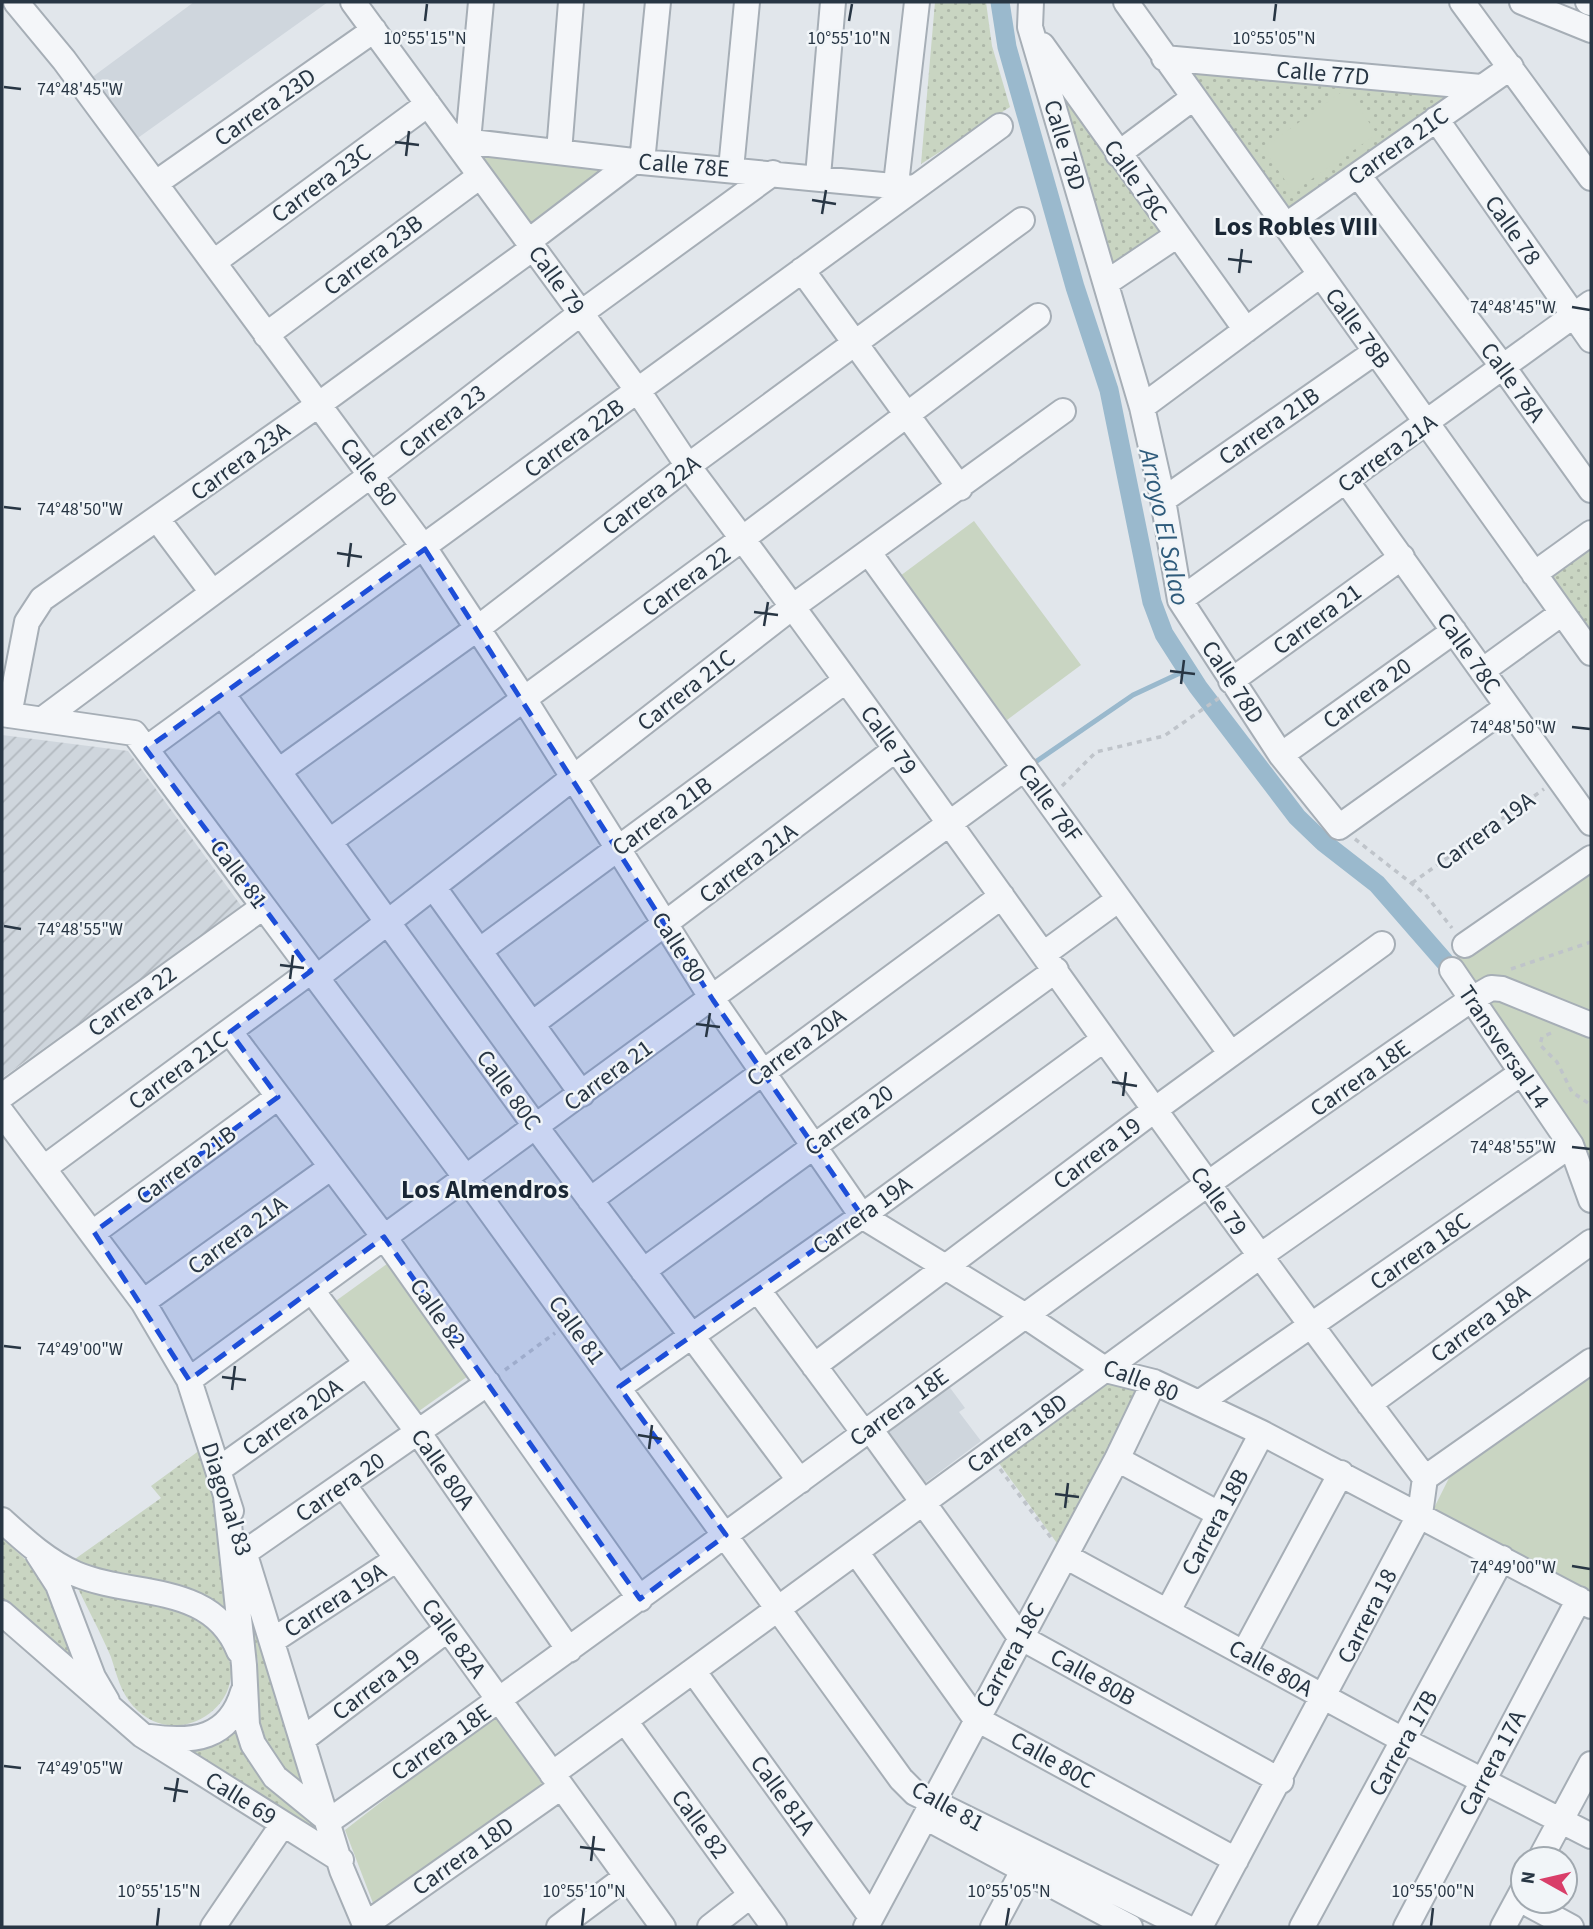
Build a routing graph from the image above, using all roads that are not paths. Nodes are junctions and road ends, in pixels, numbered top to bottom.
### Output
1 (16, 2) edge
2 (353, 2) edge
3 (481, 2) edge
4 (571, 2) edge
5 (657, 2) edge
6 (747, 2) edge
7 (832, 2) edge
8 (917, 2) edge
9 (1031, 2) edge
10 (1126, 2) edge
11 (1462, 2) edge
12 (1522, 2) edge
13 (1030, 27) junction
14 (374, 30) junction
15 (1590, 31) edge
16 (1164, 58) junction
17 (1511, 66) junction
18 (1481, 88) junction
19 (1193, 98) junction
20 (428, 104) junction
21 (1436, 120) junction
22 (1000, 126) dead end
23 (461, 141) junction
24 (559, 152) junction
25 (1118, 154) junction
26 (638, 162) junction
27 (731, 169) junction
28 (773, 173) junction
29 (1358, 175) junction
30 (480, 176) junction
31 (818, 176) junction
32 (1591, 178) edge
33 (156, 183) junction
34 (905, 186) junction
35 (1022, 220) dead end
36 (1285, 226) junction
37 (1176, 236) junction
38 (531, 244) junction
39 (214, 262) junction
40 (802, 270) junction
41 (1320, 275) junction
42 (1106, 283) junction
43 (1582, 309) edge
44 (581, 313) junction
45 (1038, 316) dead end
46 (1246, 330) junction
47 (267, 335) junction
48 (1591, 340) edge
49 (856, 344) junction
50 (1375, 352) junction
51 (1503, 367) junction
52 (638, 391) junction
53 (318, 405) junction
54 (1142, 407) junction
55 (1063, 411) dead end
56 (907, 414) junction
57 (1427, 424) junction
58 (688, 466) junction
59 (371, 475) junction
60 (1347, 482) junction
61 (960, 488) junction
62 (1591, 490) edge
63 (1163, 500) junction
64 (158, 520) junction
65 (1591, 533) edge
66 (742, 539) junction
67 (425, 548) junction
68 (869, 553) junction
69 (1402, 557) junction
70 (1534, 574) junction
71 (212, 592) junction
72 (1180, 600) junction
73 (791, 608) junction
74 (1562, 613) junction
75 (478, 628) junction
76 (1454, 631) junction
77 (1591, 653) edge
78 (1482, 671) junction
79 (845, 681) junction
80 (1226, 689) junction
81 (223, 695) junction
82 (524, 699) junction
83 (1507, 707) junction
84 (5, 714) edge
85 (43, 719) junction
86 (146, 749) junction
87 (896, 749) junction
88 (1281, 755) junction
89 (1025, 768) junction
90 (280, 770) junction
91 (573, 779) junction
92 (1591, 823) edge
93 (950, 824) junction
94 (330, 841) junction
95 (617, 848) junction
96 (1591, 858) edge
97 (434, 888) junction
98 (1002, 896) junction
99 (1119, 900) junction
100 (263, 907) junction
101 (388, 924) junction
102 (665, 926) junction
103 (1382, 944) dead end
104 (1465, 945) road end
105 (479, 951) junction
106 (1050, 962) junction
107 (1452, 970) dead end
108 (314, 975) junction
109 (1472, 999) junction
110 (713, 1000) junction
111 (532, 1024) junction
112 (1591, 1025) edge
113 (230, 1032) junction
114 (1103, 1040) junction
115 (1231, 1054) junction
116 (762, 1071) junction
117 (1521, 1073) junction
118 (582, 1094) junction
119 (2, 1096) edge
120 (278, 1097) junction
121 (1153, 1111) junction
122 (2, 1113) edge
123 (536, 1128) junction
124 (1571, 1145) junction
125 (812, 1147) junction
126 (44, 1168) junction
127 (330, 1168) junction
128 (466, 1178) junction
129 (1207, 1185) junction
130 (590, 1200) junction
131 (1591, 1200) edge
132 (862, 1216) junction
133 (94, 1233) junction
134 (384, 1237) junction
135 (1591, 1242) edge
136 (1260, 1256) junction
137 (945, 1268) junction
138 (643, 1271) junction
139 (758, 1290) junction
140 (313, 1292) junction
141 (143, 1302) junction
142 (1024, 1315) junction
143 (1312, 1327) junction
144 (693, 1336) junction
145 (1591, 1362) edge
146 (366, 1364) junction
147 (814, 1366) junction
148 (1106, 1370) junction
149 (189, 1380) junction
150 (1154, 1382) junction
151 (488, 1383) junction
152 (619, 1387) junction
153 (1199, 1403) junction
154 (1369, 1404) junction
155 (867, 1431) junction
156 (418, 1432) junction
157 (1262, 1433) junction
158 (1117, 1459) junction
159 (218, 1470) junction
160 (1341, 1473) junction
161 (1425, 1478) junction
162 (800, 1481) junction
163 (343, 1484) junction
164 (226, 1496) junction
165 (923, 1501) junction
166 (1219, 1514) junction
167 (1420, 1514) junction
168 (2, 1520) edge
169 (726, 1535) junction
170 (33, 1548) junction
171 (856, 1552) junction
172 (244, 1553) junction
173 (1065, 1556) junction
174 (1502, 1558) junction
175 (397, 1559) junction
176 (640, 1599) junction
177 (1585, 1602) edge
178 (779, 1608) junction
179 (1168, 1611) junction
180 (2, 1613) edge
181 (448, 1629) junction
182 (1020, 1637) junction
183 (272, 1641) junction
184 (569, 1650) junction
185 (1244, 1653) junction
186 (694, 1672) junction
187 (244, 1676) junction
188 (1325, 1698) junction
189 (500, 1701) junction
190 (975, 1718) junction
191 (121, 1719) junction
192 (625, 1721) junction
193 (142, 1735) junction
194 (303, 1739) junction
195 (1405, 1741) junction
196 (1591, 1765) edge
197 (1483, 1780) junction
198 (557, 1781) junction
199 (1281, 1781) junction
200 (928, 1809) junction
201 (1561, 1820) junction
202 (329, 1821) junction
203 (284, 1824) junction
204 (1591, 1836) edge
205 (1548, 1845) edge
206 (341, 1860) junction
207 (1236, 1860) junction
208 (1024, 1869) junction
209 (626, 1877) junction
210 (760, 1915) edge
211 (1551, 1915) edge
212 (1103, 1921) edge
213 (868, 1922) edge
214 (218, 1925) edge
215 (365, 1926) edge
216 (559, 1927) edge
217 (663, 1927) edge
218 (710, 1927) edge
219 (993, 1927) edge
220 (1130, 1927) edge
221 (1186, 1927) edge
222 (1200, 1927) edge
223 (1302, 1927) edge
224 (1406, 1927) edge
225 (1571, 1927) edge

1 - 33 street, Calle 80
2 - 14 street, Calle 79
3 - 23 street
4 - 24 street
5 - 26 street
6 - 27 street
7 - 31 street
8 - 34 street
9 - 13 street
10 - 16 street, Calle 78B
11 - 17 street
12 - 15 street
13 - 25 street, Calle 78C
13 - 42 street, Calle 78D
14 - 20 street, Calle 79
14 - 33 street, Carrera 23D
16 - 18 street, Calle 77D
16 - 19 street, Calle 78B
17 - 18 street, Carrera 21C
17 - 32 street
18 - 21 street, Carrera 21C
19 - 25 street
19 - 36 street, Calle 78B
20 - 23 street, Calle 79
20 - 39 street, Carrera 23C
21 - 29 street, Carrera 21C
21 - 43 street, Calle 78
22 - 34 street, Carrera 22B
23 - 24 street, Calle 78E
23 - 30 street, Calle 79
24 - 26 street, Calle 78E
25 - 37 street, Calle 78C
26 - 27 street, Calle 78E
26 - 38 street, Carrera 23A
27 - 28 street, Calle 78E
28 - 31 street, Calle 78E
28 - 44 street, Carrera 23
29 - 36 street, Carrera 21C
29 - 51 street, Calle 78A
30 - 38 street, Calle 79
30 - 47 street, Carrera 23B
31 - 34 street, Calle 78E
33 - 39 street, Calle 80
34 - 40 street, Carrera 22B
35 - 49 street, Carrera 22A
36 - 41 street, Calle 78B
37 - 42 street
37 - 46 street, Calle 78C
38 - 44 street, Calle 79
38 - 53 street, Carrera 23A
39 - 47 street, Calle 80
40 - 49 street
40 - 52 street, Carrera 22B
41 - 46 street
41 - 50 street, Calle 78B
42 - 54 street, Calle 78D
43 - 48 street, Calle 78
43 - 51 street, Carrera 21A
44 - 52 street, Calle 79
44 - 59 street, Carrera 23
45 - 56 street, Carrera 22
46 - 54 street
47 - 53 street, Calle 80
49 - 56 street
49 - 58 street, Carrera 22A
50 - 57 street, Calle 78B
50 - 63 street, Carrera 21B
51 - 57 street, Carrera 21A
51 - 62 street, Calle 78A
52 - 58 street, Calle 79
52 - 67 street, Carrera 22B
53 - 59 street, Calle 80
53 - 64 street, Carrera 23A
54 - 63 street, Calle 78D
55 - 61 street, Carrera 21C
56 - 61 street
56 - 66 street, Carrera 22
57 - 60 street, Carrera 21A
57 - 70 street, Calle 78B
58 - 66 street, Calle 79
58 - 75 street, Carrera 22A
59 - 67 street, Calle 80
59 - 71 street, Carrera 23
60 - 69 street, Calle 78C
60 - 72 street, Carrera 21A
61 - 68 street, Carrera 21C
63 - 72 street, Calle 78D
64 - 71 street
64 - 84 street, Carrera 23A
65 - 70 street
66 - 73 street, Calle 79
66 - 82 street, Carrera 22
67 - 75 street, Calle 80
67 - 81 street, Carrera 22B
68 - 73 street, Carrera 21C
68 - 89 street, Calle 78F
69 - 76 street, Calle 78C
69 - 80 street, Carrera 21
70 - 74 street, Calle 78B
71 - 85 street, Carrera 23
72 - 80 street, Calle 78D
73 - 79 street, Calle 79
73 - 91 street, Carrera 21C
74 - 77 street, Calle 78B
74 - 78 street
75 - 82 street, Calle 80
75 - 90 street, Carrera 22A
76 - 78 street, Calle 78C
76 - 88 street, Carrera 20
78 - 83 street, Calle 78C
79 - 87 street, Calle 79
79 - 95 street, Carrera 21B
80 - 88 street, Calle 78D
81 - 86 street, Carrera 22B
81 - 90 street, Calle 80C
82 - 91 street, Calle 80
82 - 94 street, Carrera 22
83 - 88 street, Calle 78D
83 - 92 street, Calle 78C
84 - 85 street, Calle 81
85 - 86 street, Calle 81
86 - 100 street, Calle 81
87 - 93 street, Calle 79
87 - 102 street, Carrera 21A
89 - 93 street, Carrera 21
89 - 99 street, Calle 78F
90 - 94 street, Calle 80C
91 - 95 street, Calle 80
91 - 97 street, Carrera 21C
93 - 98 street, Calle 79
93 - 110 street, Carrera 21
94 - 101 street, Calle 80C
95 - 102 street, Calle 80
95 - 105 street, Carrera 21B
96 - 104 street
97 - 101 street, Carrera 21C
97 - 105 street
98 - 106 street, Calle 79
98 - 116 street, Carrera 20A
99 - 106 street, Carrera 20
99 - 115 street, Calle 78F
100 - 108 street, Calle 81
100 - 119 street, Carrera 22
101 - 108 street, Carrera 21C
101 - 123 street, Calle 80C
102 - 110 street, Calle 80
102 - 111 street, Carrera 21A
103 - 115 street, Carrera 19
105 - 111 street
106 - 114 street, Calle 79
106 - 125 street, Carrera 20
107 - 109 street, Transversal 14
108 - 113 street, Carrera 21C
108 - 128 street, Calle 81
109 - 112 street, Carrera 18E
109 - 117 street, Transversal 14
109 - 129 street, Carrera 18E
110 - 116 street, Calle 80
110 - 118 street, Carrera 21
111 - 118 street
113 - 120 street, Calle 82
113 - 126 street, Carrera 21C
114 - 121 street, Calle 79
114 - 132 street, Carrera 19A
115 - 121 street, Carrera 19
116 - 125 street, Calle 80
116 - 130 street, Carrera 20A
117 - 124 street, Transversal 14
117 - 136 street, Carrera 18D
118 - 123 street, Carrera 21
120 - 127 street, Calle 82
120 - 133 street, Carrera 21B
121 - 129 street, Calle 79
121 - 137 street, Carrera 19
122 - 126 street, Diagonal 83
123 - 128 street, Carrera 21
123 - 130 street, Calle 80C
124 - 131 street, Transversal 14
124 - 143 street, Carrera 18C
125 - 132 street, Calle 80
125 - 138 street, Carrera 20
126 - 133 street, Diagonal 83
127 - 134 street, Calle 82
127 - 141 street, Carrera 21A
128 - 134 street, Carrera 21
128 - 152 street, Calle 81
129 - 136 street, Calle 79
129 - 142 street, Carrera 18E
130 - 138 street, Calle 80C
132 - 137 street, Calle 80
132 - 139 street, Carrera 19A
133 - 141 street, Diagonal 83
134 - 140 street, Carrera 21
134 - 151 street, Calle 82
135 - 154 street, Carrera 18A
136 - 143 street, Calle 79
136 - 148 street, Carrera 18D
137 - 142 street, Calle 80
137 - 147 street, Carrera 19
138 - 144 street, Calle 80C
139 - 144 street, Carrera 19A
139 - 147 street, Calle 80B
140 - 146 street, Calle 80A
140 - 149 street, Carrera 21
141 - 149 street, Diagonal 83
142 - 148 street, Calle 80
142 - 155 street, Carrera 18E
143 - 153 street, Carrera 18C
143 - 154 street, Calle 79
144 - 152 street, Carrera 19A
144 - 162 street, Calle 80C
145 - 161 street
146 - 156 street, Calle 80A
146 - 159 street, Carrera 20A
147 - 155 street, Calle 80B
148 - 150 street, Calle 80
148 - 165 street, Carrera 18D
149 - 159 street, Diagonal 83
150 - 153 street, Calle 80
150 - 158 street, Carrera 18C
151 - 156 street, Carrera 20
151 - 176 street, Calle 82
152 - 169 street, Calle 81
153 - 157 street, Calle 80
154 - 161 street, Calle 79
155 - 162 street, Carrera 18E
155 - 165 street, Calle 80B
156 - 163 street, Carrera 20
156 - 184 street, Calle 80A
157 - 160 street, Calle 80
157 - 166 street, Carrera 18B
158 - 166 street
158 - 173 street, Carrera 18C
159 - 164 street, Diagonal 83
160 - 167 street, Calle 80
160 - 185 street
161 - 167 street, Carrera 18
162 - 169 street, Carrera 18E
163 - 172 street, Carrera 20
163 - 175 street, Calle 82A
164 - 172 street, Diagonal 83
164 - 187 street
165 - 171 street, Carrera 18D
165 - 182 street, Calle 80B
166 - 179 street, Carrera 18B
167 - 174 street, Calle 80
167 - 188 street, Carrera 18
168 - 170 street
169 - 176 street, Carrera 18E
169 - 178 street, Calle 81
170 - 187 street
170 - 191 street
171 - 178 street, Carrera 18D
171 - 190 street, Calle 80C
172 - 183 street, Diagonal 83
173 - 179 street, Calle 80A
173 - 182 street, Carrera 18C
174 - 177 street, Calle 80
174 - 195 street, Carrera 17B
175 - 181 street, Calle 82A
175 - 183 street, Carrera 19A
176 - 184 street, Carrera 18E
177 - 197 street, Carrera 17A
178 - 186 street, Carrera 18D
178 - 200 street, Calle 81
179 - 185 street, Calle 80A
180 - 191 street
181 - 189 street, Calle 82A
181 - 194 street, Carrera 19
182 - 190 street, Carrera 18C
182 - 199 street, Calle 80B
183 - 194 street, Diagonal 83
184 - 189 street, Carrera 18E
185 - 188 street, Calle 80A
186 - 192 street, Carrera 18D
186 - 213 street, Calle 81A
187 - 193 street
187 - 202 street
188 - 195 street, Calle 80A
188 - 199 street, Carrera 18
189 - 198 street, Calle 82A
189 - 202 street, Carrera 18E
190 - 200 street, Carrera 18C
190 - 207 street, Calle 80C
191 - 193 street, Calle 69
192 - 198 street, Carrera 18D
192 - 210 street, Calle 82
193 - 203 street, Calle 69
194 - 202 street, Diagonal 83
195 - 197 street, Calle 80A
195 - 223 street, Carrera 17B
196 - 201 street
197 - 201 street, Calle 80A
197 - 224 street, Carrera 17A
198 - 209 street, Calle 82A
198 - 215 street, Carrera 18D
199 - 207 street, Carrera 18
200 - 208 street, Calle 81
200 - 213 street, Carrera 18C
200 - 221 street, Calle 81
201 - 204 street, Calle 80A
201 - 205 street
202 - 206 street, Diagonal 83
203 - 206 street, Calle 69
203 - 214 street
206 - 215 street, Diagonal 83
207 - 222 street, Carrera 18
208 - 212 street, Calle 81
208 - 219 street
209 - 216 street
209 - 217 street, Calle 82A
210 - 218 street
211 - 225 street
212 - 220 street, Calle 81

